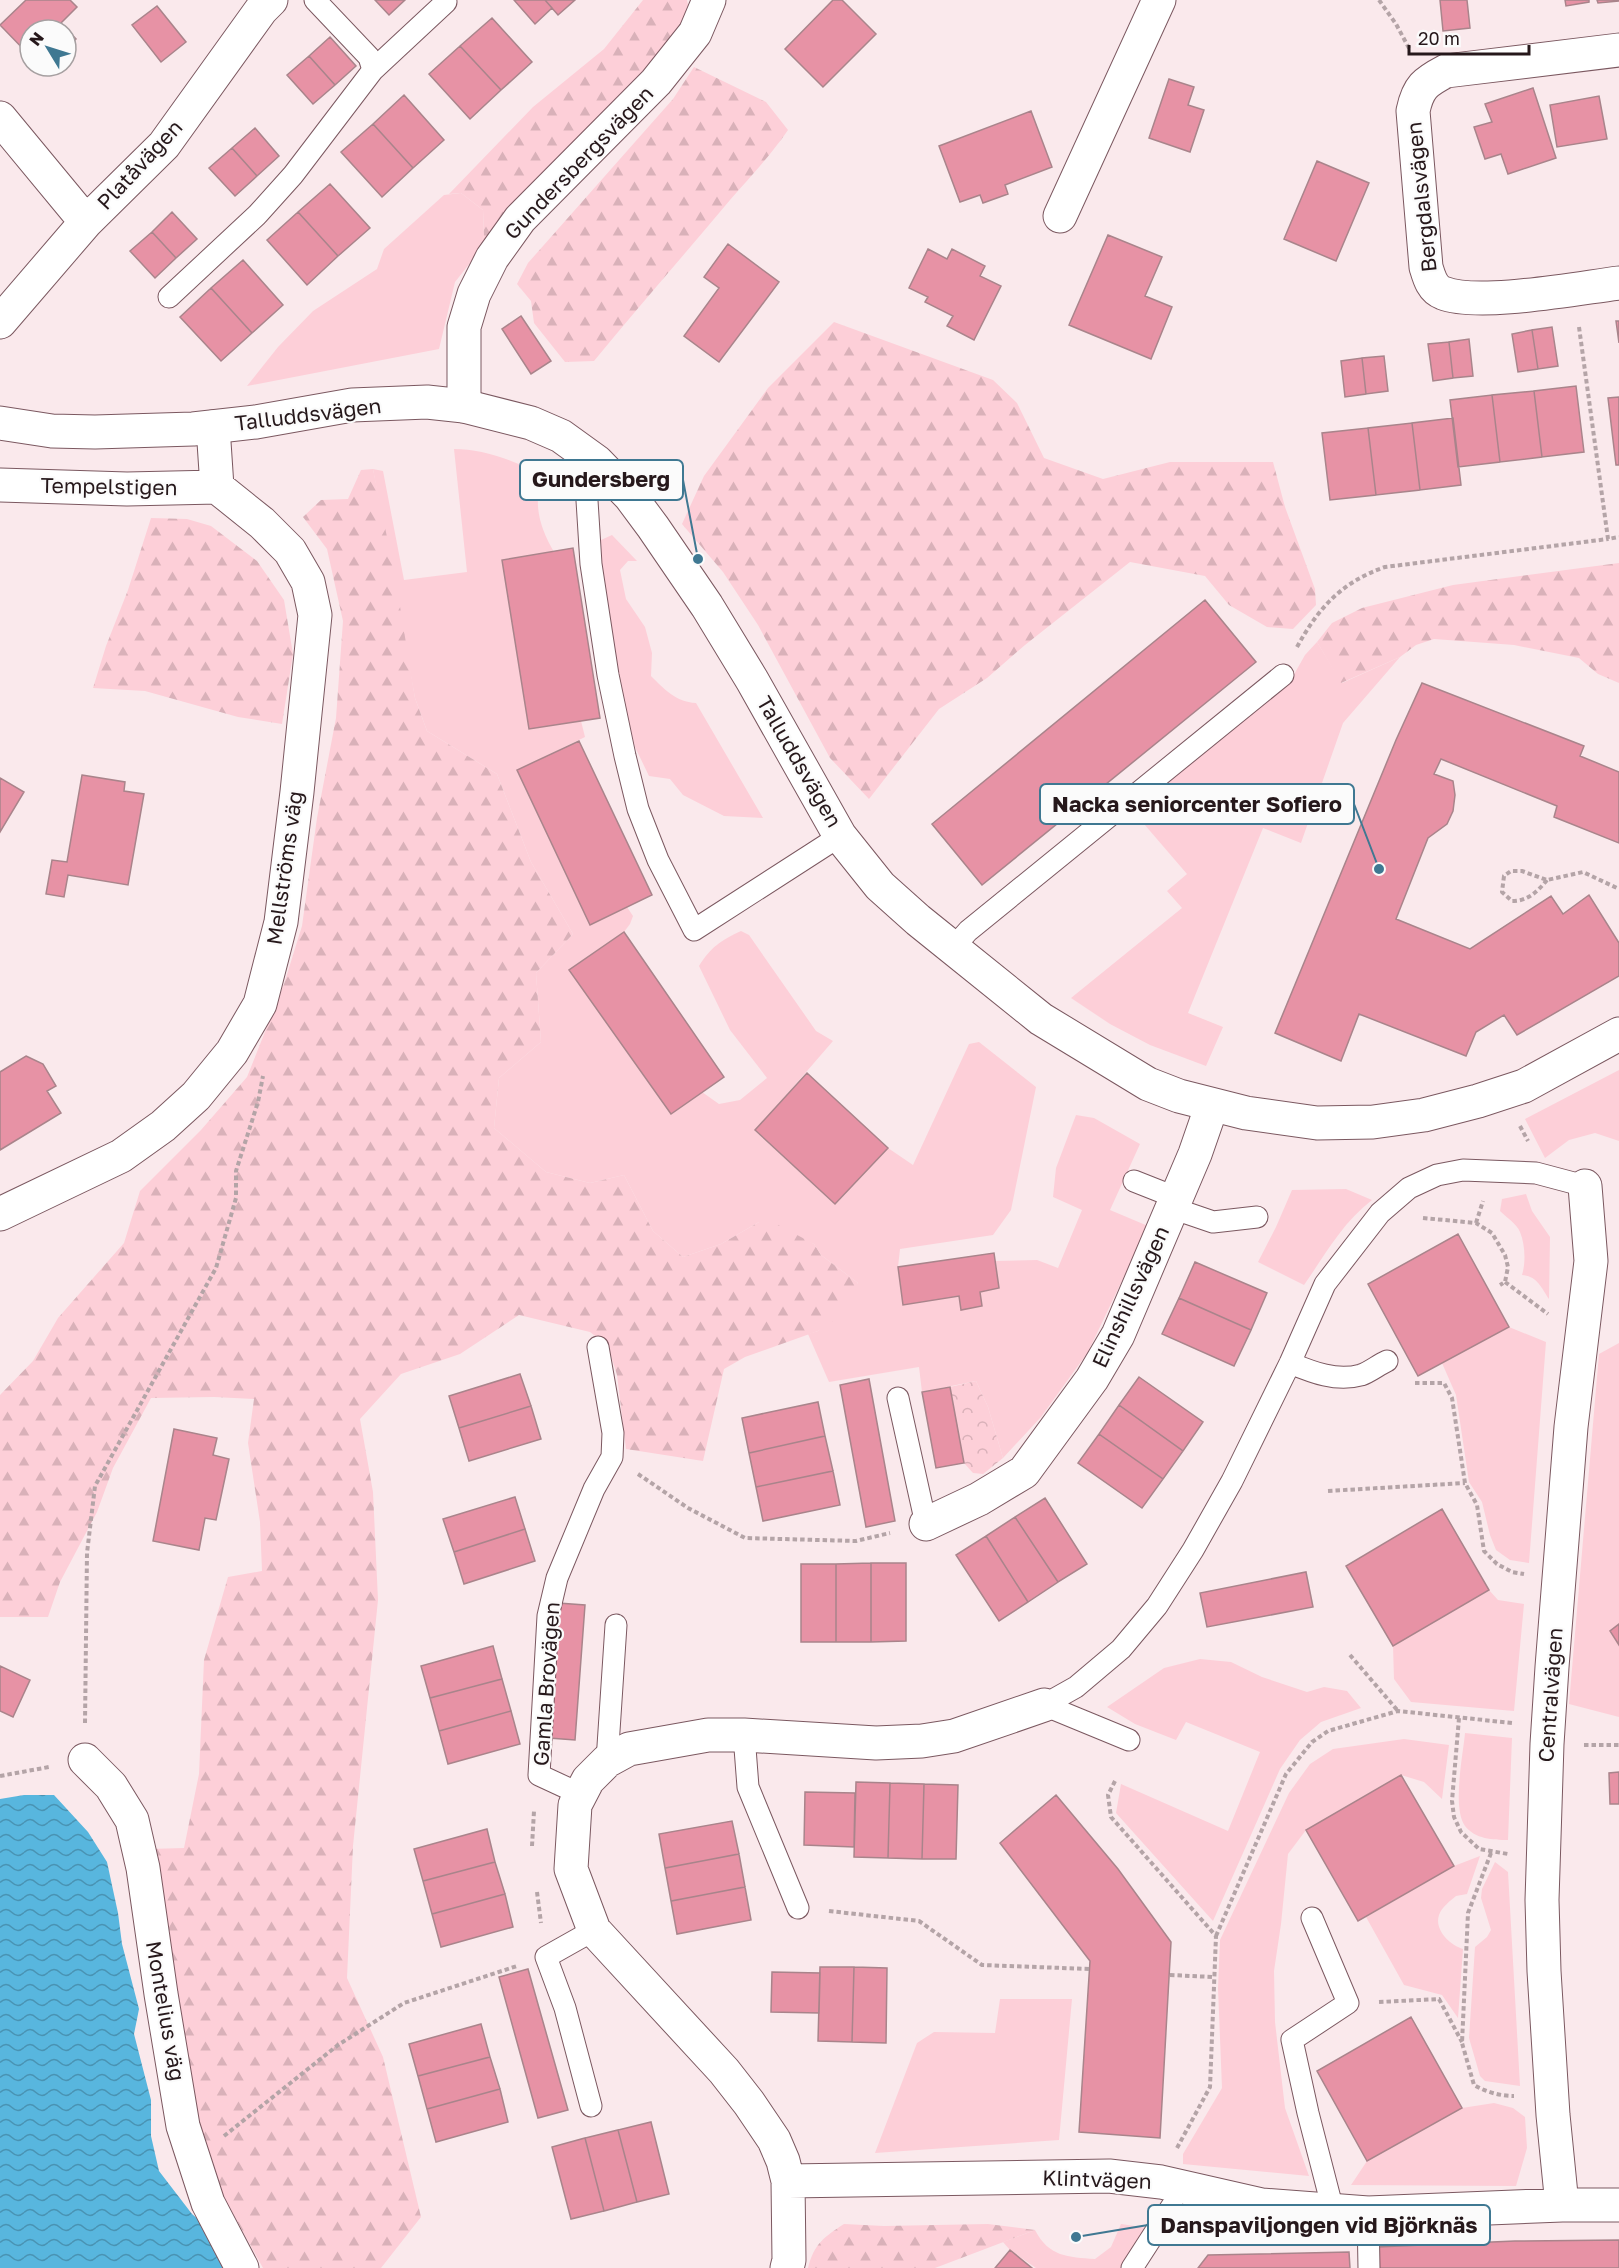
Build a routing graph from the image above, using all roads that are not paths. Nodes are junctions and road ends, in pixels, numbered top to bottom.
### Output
1 (271, 0) edge
2 (315, 0) edge
3 (709, 0) edge
4 (1159, 0) edge
5 (446, 2) dead end
6 (1619, 50) edge
7 (373, 70) junction
8 (0, 118) edge
9 (1060, 216) dead end
10 (86, 222) junction
11 (1619, 282) edge
12 (169, 297) dead end
13 (0, 322) edge
14 (464, 406) junction
15 (0, 423) edge
16 (213, 427) junction
17 (584, 453) junction
18 (0, 485) edge
19 (217, 487) junction
20 (1283, 675) road end
21 (840, 836) junction
22 (952, 948) junction
23 (1619, 1034) edge
24 (1212, 1105) junction
25 (1134, 1181) dead end
26 (1585, 1186) joint
27 (1174, 1203) junction
28 (0, 1214) edge
29 (1257, 1217) dead end
30 (598, 1347) dead end
31 (1387, 1361) dead end
32 (1290, 1364) junction
33 (898, 1398) dead end
34 (926, 1524) joint
35 (616, 1625) dead end
36 (1044, 1705) junction
37 (744, 1735) junction
38 (1129, 1740) dead end
39 (85, 1760) road end
40 (607, 1761) junction
41 (580, 1794) junction
42 (798, 1908) road end
43 (1312, 1918) dead end
44 (594, 1930) junction
45 (591, 2106) dead end
46 (788, 2181) junction
47 (1172, 2205) dead end
48 (1562, 2205) junction
49 (1619, 2205) edge
50 (1333, 2210) junction
51 (1368, 2213) junction
52 (242, 2268) edge
53 (787, 2268) edge
54 (1132, 2268) edge
55 (1369, 2268) edge

1 - 10 street, Platåvägen
2 - 7 lane
3 - 14 street, Gundersbergsvägen
4 - 9 street
5 - 7 lane
6 - 11 street, Bergdalsvägen
7 - 12 lane
8 - 10 street
10 - 13 street, Platåvägen
14 - 16 street, Talluddsvägen
14 - 17 street, Talluddsvägen
15 - 16 street, Talluddsvägen
16 - 19 street
17 - 21 street, Talluddsvägen
17 - 21 lane
18 - 19 street, Tempelstigen
19 - 28 street, Mellströms väg
20 - 22 lane
21 - 22 street, Talluddsvägen
22 - 24 street, Talluddsvägen
23 - 24 street, Talluddsvägen
24 - 27 street, Elinshillsvägen
25 - 27 lane
26 - 32 lane
26 - 48 street, Centralvägen
27 - 29 lane
27 - 34 street, Elinshillsvägen
30 - 41 lane, Gamla Brovägen
31 - 32 lane
32 - 36 lane
33 - 34 lane
35 - 40 lane
36 - 37 street
36 - 38 lane
37 - 40 street
37 - 42 lane
39 - 52 street, Montelius väg
40 - 41 street
41 - 44 street
43 - 50 lane
44 - 45 lane
44 - 46 street
46 - 50 street, Klintvägen
46 - 53 street
47 - 54 lane, Klintvägen
48 - 49 street, Klintvägen
48 - 51 street, Klintvägen
50 - 51 street, Klintvägen
51 - 55 lane

